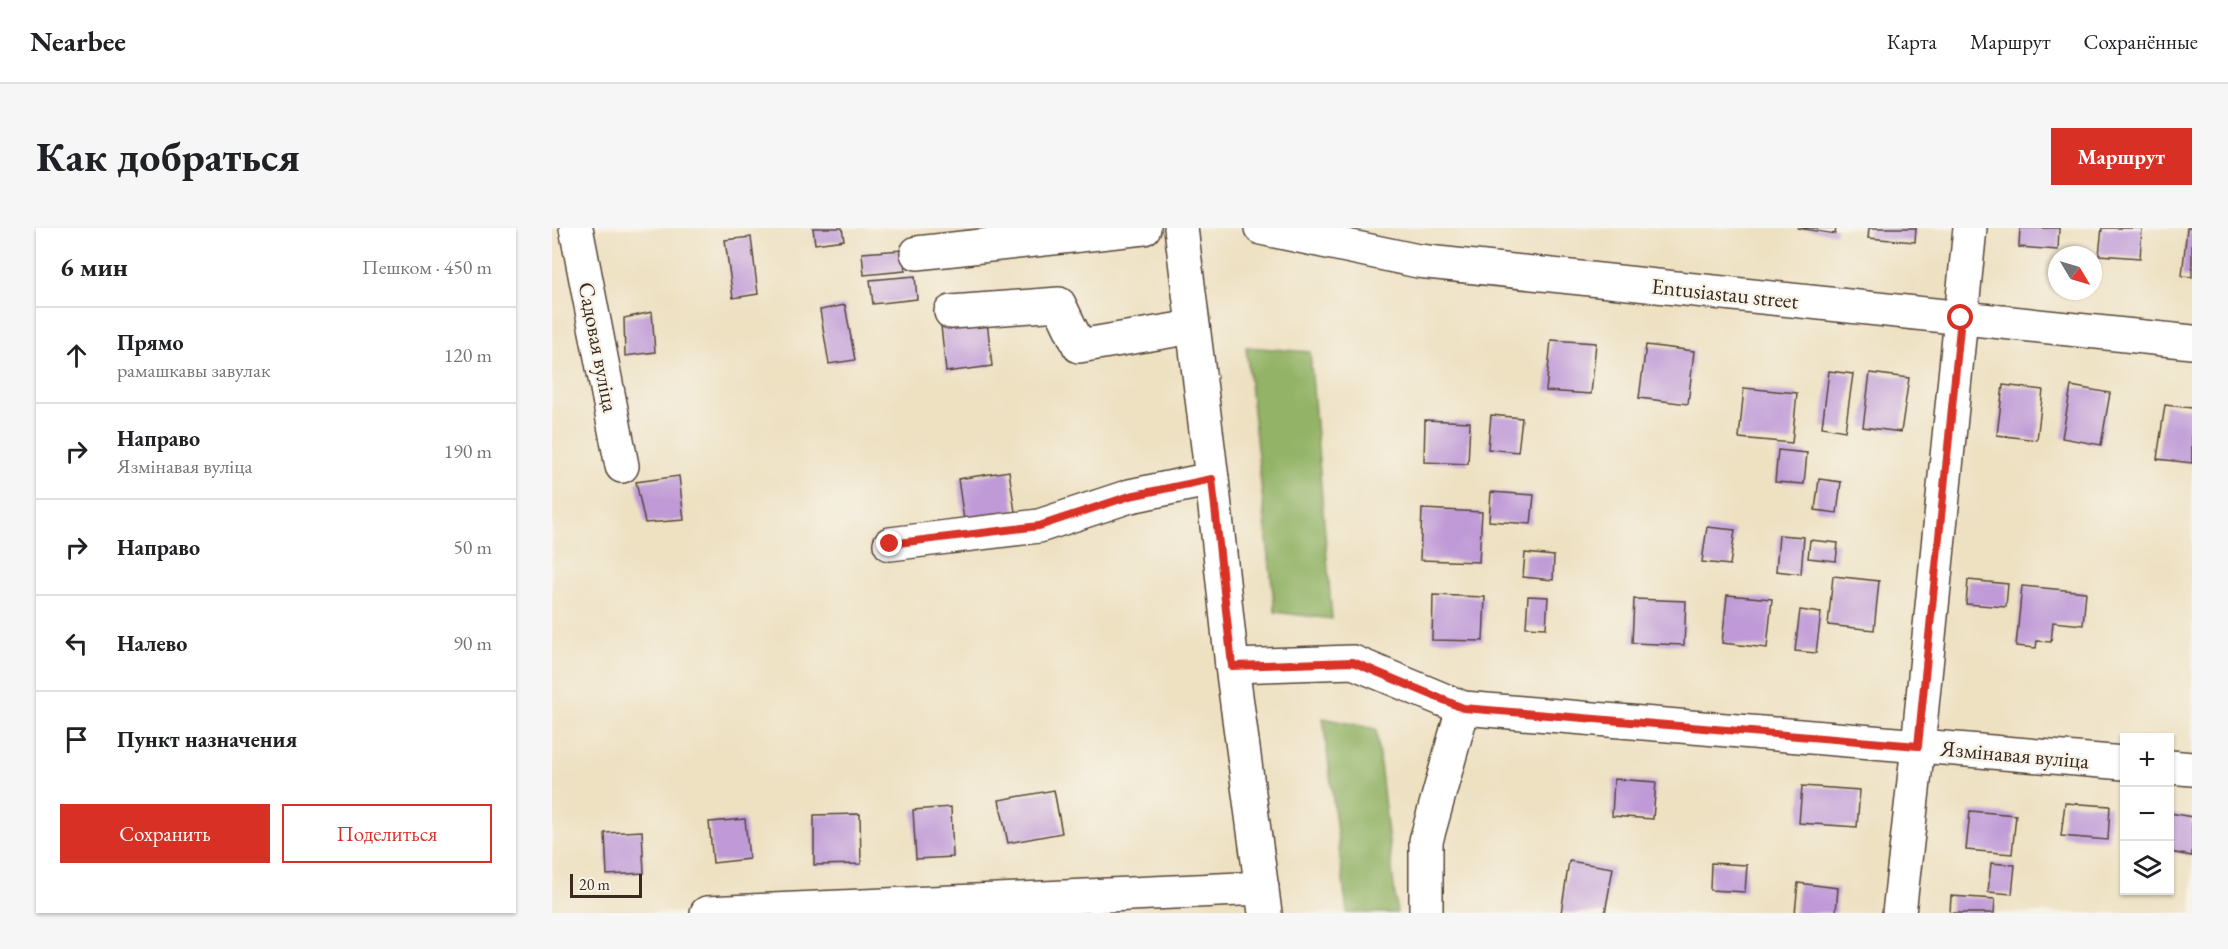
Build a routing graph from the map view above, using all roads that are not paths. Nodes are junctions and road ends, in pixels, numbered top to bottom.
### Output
1 (576, 228) edge
2 (1144, 228) edge
3 (1181, 228) edge
4 (1261, 228) edge
5 (1971, 228) edge
6 (917, 253) dead end
7 (951, 312) dead end
8 (1961, 318) junction
9 (1193, 327) junction
10 (2192, 342) edge
11 (622, 466) dead end
12 (1212, 479) junction
13 (890, 544) dead end
14 (1232, 666) junction
15 (1463, 708) junction
16 (1918, 746) junction
17 (2120, 763) edge
18 (2174, 767) edge
19 (2192, 769) edge
20 (1263, 901) edge
21 (707, 913) edge
22 (1426, 913) edge
23 (1899, 913) edge

1 - 11 street, Садовая вуліца
2 - 6 street
3 - 9 street
4 - 8 street, Entusiastau street
5 - 8 street
7 - 9 street
8 - 10 street, Entusiastau street
8 - 16 street
9 - 12 street
12 - 13 street
12 - 14 street
14 - 15 street, Язмінавая вуліца
14 - 20 street
15 - 16 street, Язмінавая вуліца
15 - 22 street
16 - 17 street, Язмінавая вуліца
16 - 23 street
18 - 19 street
20 - 21 street

